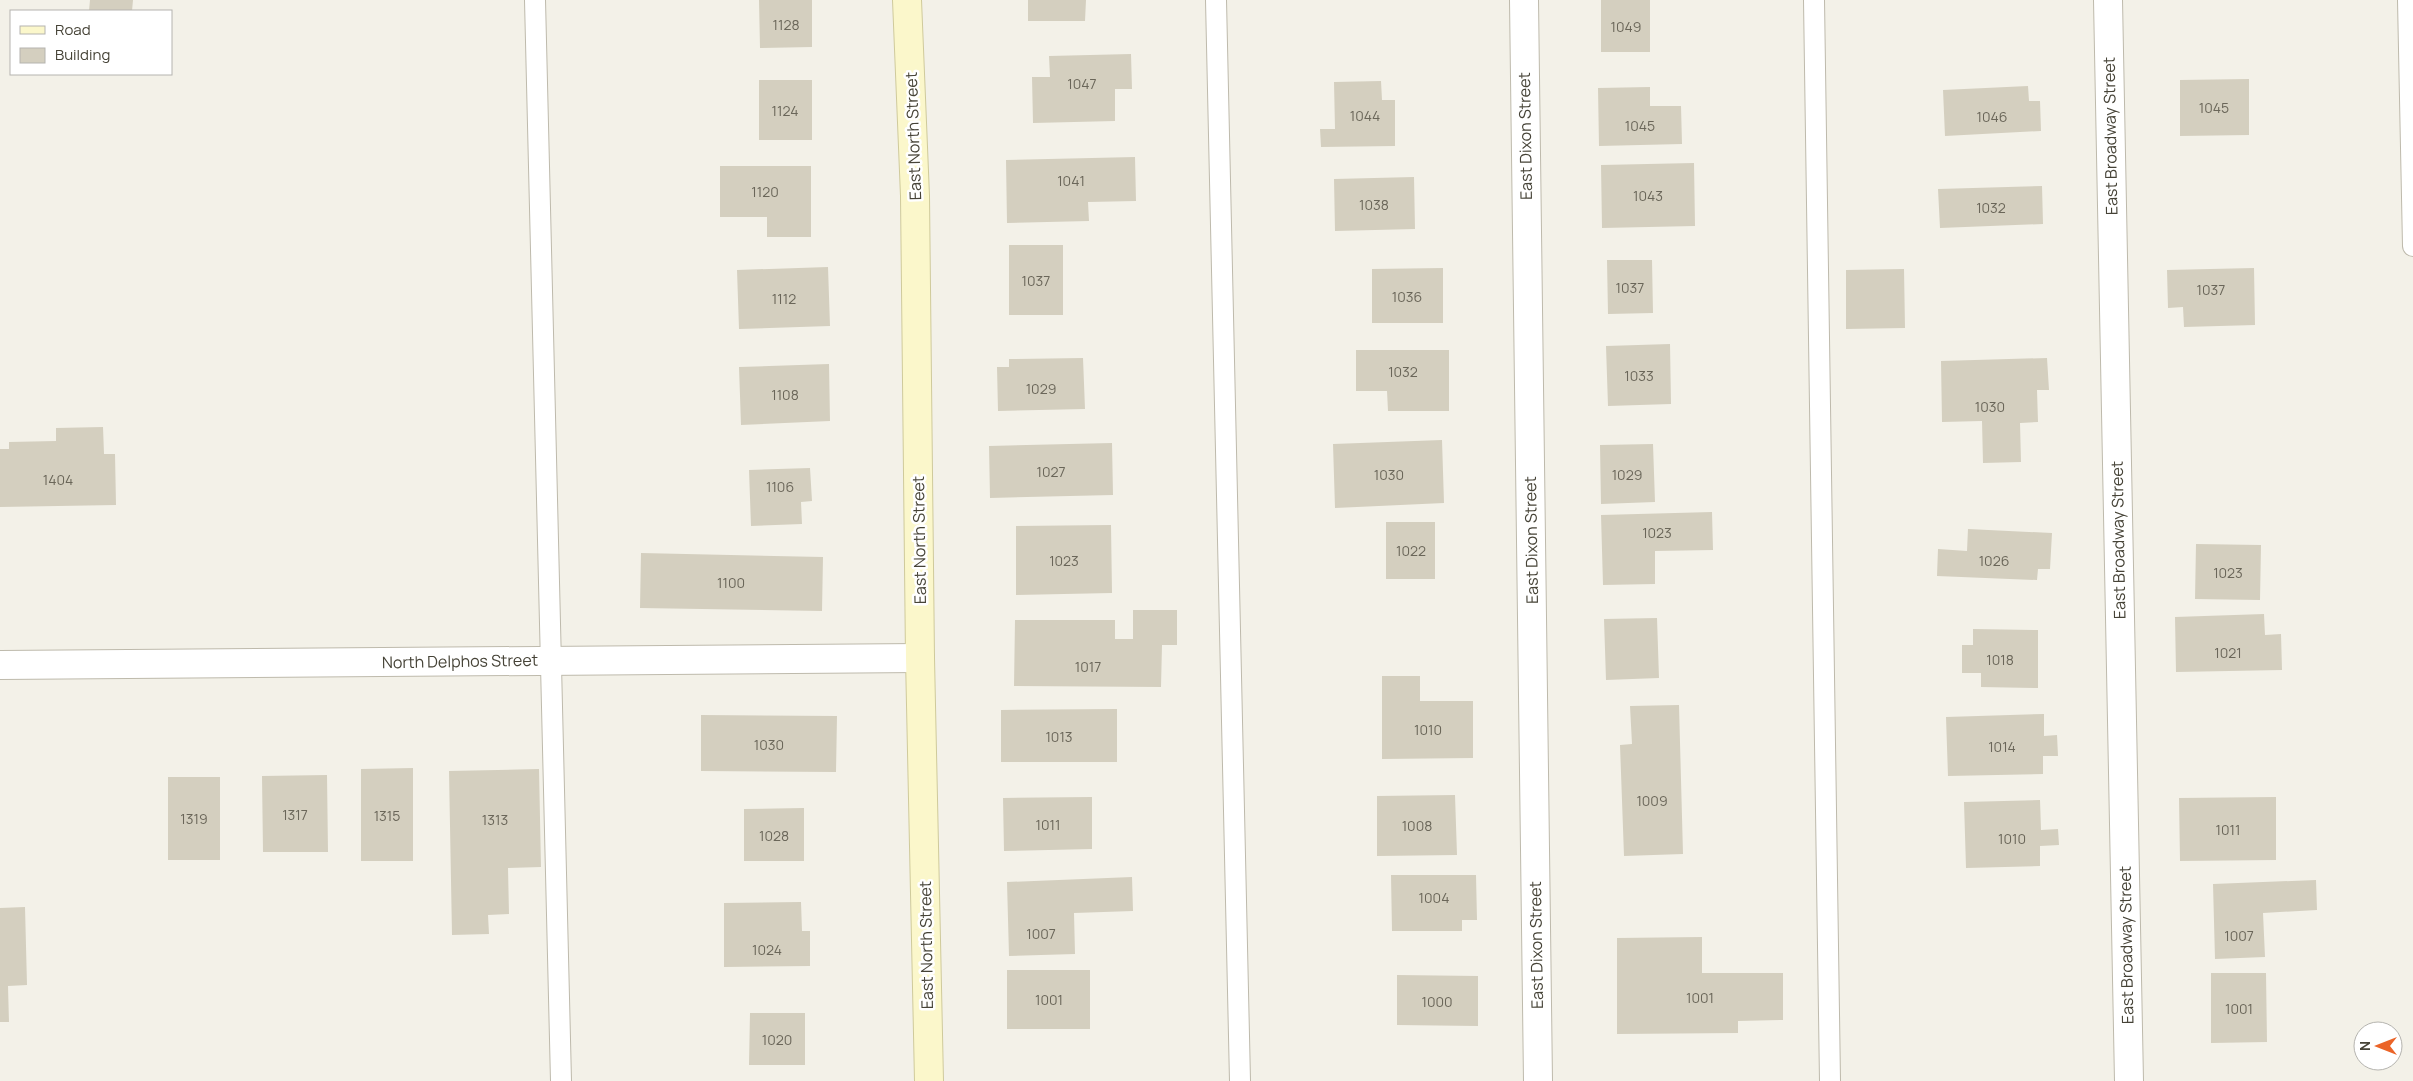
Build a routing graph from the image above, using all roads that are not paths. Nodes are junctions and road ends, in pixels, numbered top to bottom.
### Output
1 (535, 0) edge
2 (907, 0) edge
3 (1216, 0) edge
4 (1524, 0) edge
5 (1814, 0) edge
6 (2108, 0) edge
7 (2408, 0) edge
8 (2413, 246) edge
9 (920, 658) junction
10 (552, 660) junction
11 (0, 665) edge
12 (561, 1081) edge
13 (929, 1081) edge
14 (1240, 1081) edge
15 (1538, 1081) edge
16 (1830, 1081) edge
17 (2129, 1081) edge

1 - 10 lane
2 - 9 street, East North Street
3 - 14 lane
4 - 15 street, East Dixon Street
5 - 16 lane
6 - 17 street, East Broadway Street
7 - 8 lane
9 - 10 street, North Delphos Street
9 - 13 street, East North Street
10 - 11 street, North Delphos Street
10 - 12 lane

